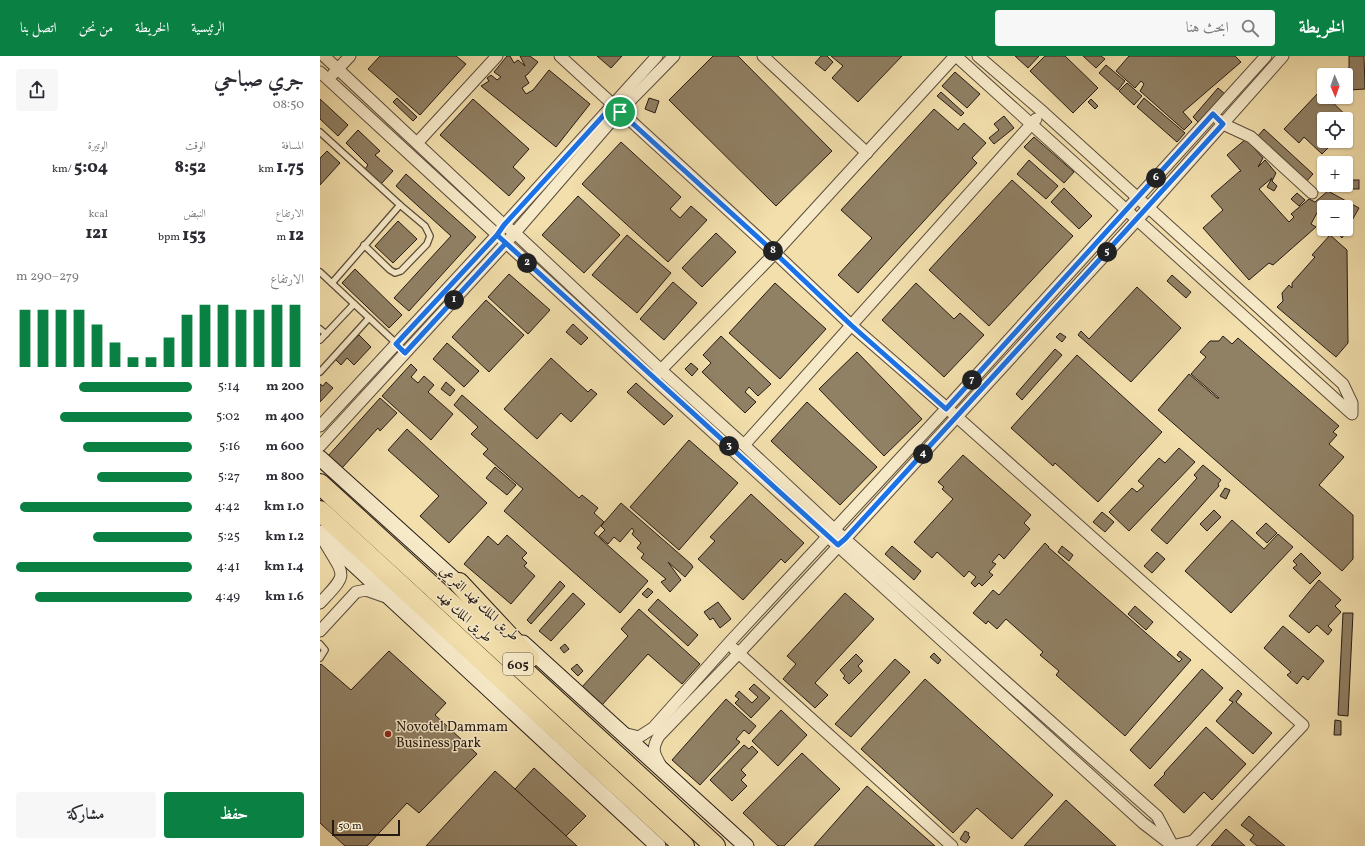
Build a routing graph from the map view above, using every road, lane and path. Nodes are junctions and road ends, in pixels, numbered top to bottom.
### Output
1 (324, 56) edge
2 (350, 56) edge
3 (497, 56) edge
4 (560, 56) edge
5 (657, 56) edge
6 (674, 56) edge
7 (763, 56) edge
8 (955, 56) edge
9 (978, 56) edge
10 (1283, 56) edge
11 (1262, 57) edge
12 (338, 69) junction
13 (323, 76) edge
14 (620, 107) junction
15 (1043, 112) junction
16 (1213, 114) junction
17 (1032, 124) junction
18 (1223, 124) junction
19 (320, 132) edge
20 (417, 143) junction
21 (867, 153) junction
22 (1312, 193) dead end
23 (1138, 199) junction
24 (400, 205) junction
25 (1148, 208) junction
26 (1126, 209) junction
27 (1137, 219) junction
28 (504, 225) junction
29 (515, 233) junction
30 (1176, 233) junction
31 (497, 235) junction
32 (506, 243) junction
33 (1165, 245) junction
34 (364, 246) junction
35 (775, 253) junction
36 (320, 272) edge
37 (332, 283) junction
38 (1253, 303) junction
39 (354, 304) junction
40 (1243, 315) junction
41 (369, 318) junction
42 (851, 325) junction
43 (320, 329) edge
44 (326, 334) junction
45 (320, 340) edge
46 (396, 344) junction
47 (405, 353) junction
48 (320, 372) edge
49 (657, 374) junction
50 (946, 409) junction
51 (957, 417) junction
52 (320, 426) edge
53 (744, 445) junction
54 (320, 446) edge
55 (320, 458) edge
56 (320, 484) edge
57 (871, 488) junction
58 (886, 494) junction
59 (320, 511) edge
60 (320, 533) edge
61 (831, 533) junction
62 (842, 542) junction
63 (459, 583) junction
64 (391, 599) junction
65 (320, 603) edge
66 (320, 631) edge
67 (320, 644) edge
68 (728, 644) junction
69 (739, 653) junction
70 (320, 658) edge
71 (623, 733) junction
72 (625, 762) junction
73 (664, 772) junction
74 (658, 846) edge
75 (684, 846) edge
76 (715, 846) edge
77 (746, 846) edge
78 (952, 846) edge
79 (1173, 846) edge

1 - 12 street
2 - 12 street
3 - 20 street
4 - 14 street
5 - 14 street
6 - 14 street
7 - 21 street
8 - 17 street
8 - 21 street
9 - 15 street
10 - 18 street
11 - 16 street
12 - 13 street
12 - 20 street
13 - 31 street
14 - 28 street
14 - 29 street
14 - 35 street
15 - 17 street
15 - 23 street
16 - 18 street
16 - 23 street
17 - 26 street
17 - 42 street
18 - 22 street
18 - 25 street
19 - 24 lane
20 - 28 street
21 - 35 street
23 - 25 street
23 - 26 street
24 - 34 lane
24 - 34 lane
25 - 27 street
25 - 30 street
26 - 27 street
26 - 50 street
27 - 33 street
27 - 51 street
28 - 29 street
28 - 31 street
29 - 32 street
29 - 49 street
30 - 33 street
30 - 38 street
31 - 32 street
31 - 46 street
32 - 47 street
32 - 49 street
33 - 40 street
34 - 37 lane
35 - 42 street
35 - 49 street
36 - 37 lane
37 - 39 lane
38 - 40 street
38 - 40 street
39 - 41 lane
39 - 44 lane
41 - 46 lane
41 - 48 lane
42 - 50 street
42 - 53 street
43 - 44 lane
44 - 45 lane
46 - 47 street
46 - 52 street
47 - 54 street
49 - 53 street
49 - 61 street
50 - 51 street
50 - 57 street
51 - 58 street
51 - 79 street
53 - 61 street
55 - 63 main road, طريق الملك فهد الفرعي
56 - 72 highway, طريق الملك فهد / 605
57 - 58 street
57 - 61 street
58 - 62 street
59 - 75 highway, طريق الملك فهد / 605
60 - 64 main road
60 - 65 street
61 - 62 street
61 - 68 street
62 - 69 street
62 - 79 street
63 - 71 main road, طريق الملك فهد الفرعي
63 - 72 highway
64 - 66 street
64 - 74 main road
67 - 70 lane
68 - 69 street
68 - 71 street
69 - 73 street
69 - 78 street
71 - 73 main road, طريق الملك فهد الفرعي
72 - 76 highway, طريق الملك فهد / 605
73 - 77 main road, طريق الملك فهد الفرعي

